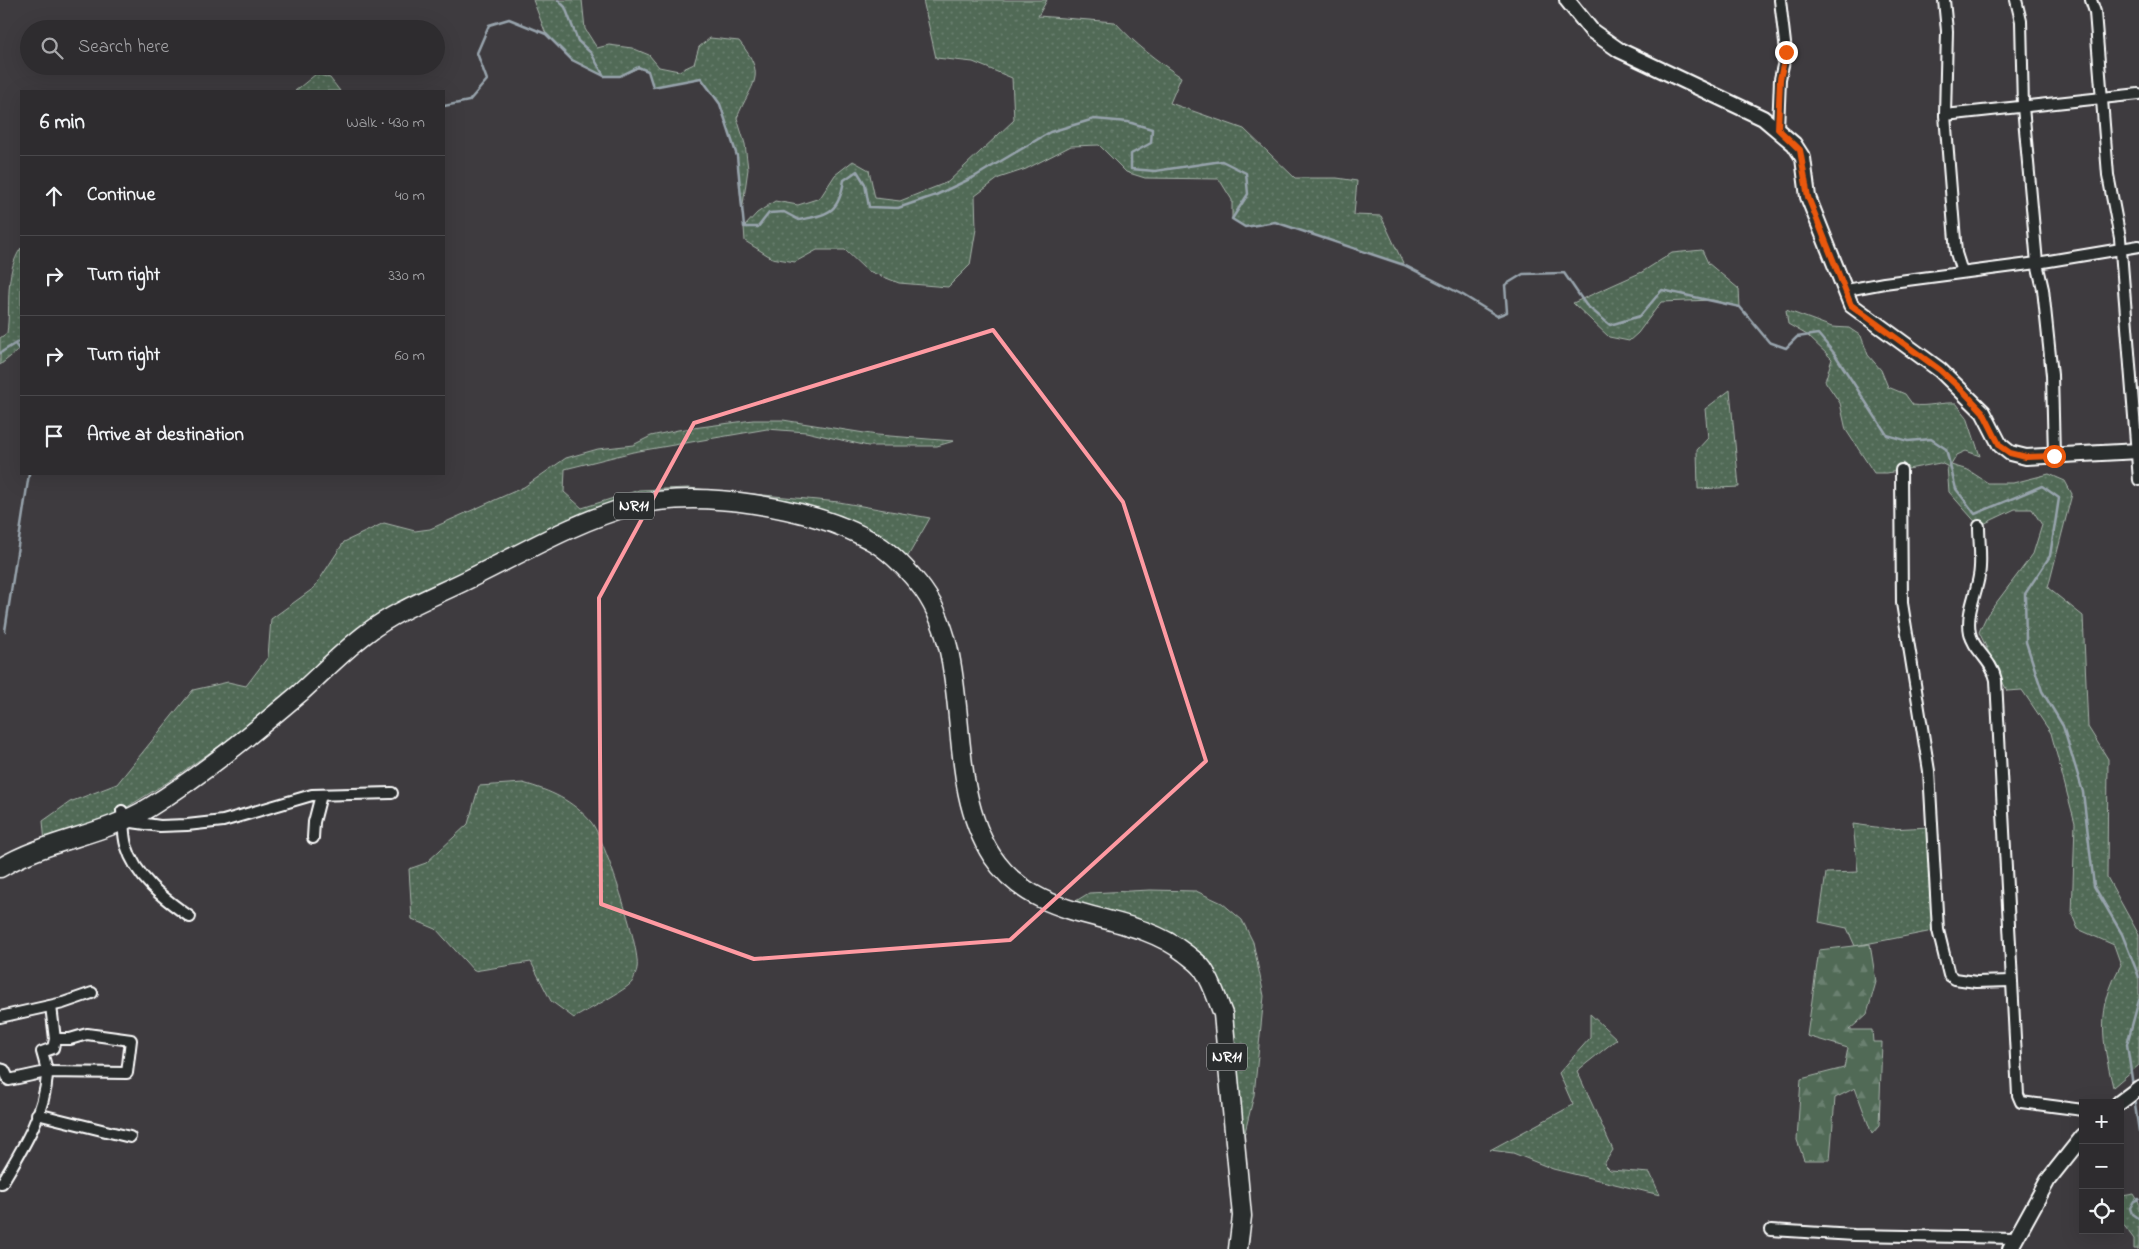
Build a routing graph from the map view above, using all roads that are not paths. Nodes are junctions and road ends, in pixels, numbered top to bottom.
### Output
1 (1567, 0) edge
2 (1780, 0) edge
3 (1944, 0) edge
4 (2016, 0) edge
5 (2091, 0) edge
6 (2139, 94) edge
7 (2101, 98) junction
8 (2023, 107) junction
9 (1945, 115) junction
10 (1778, 129) junction
11 (2139, 246) edge
12 (2121, 249) junction
13 (2037, 263) junction
14 (1962, 272) junction
15 (1847, 290) junction
16 (2138, 451) edge
17 (2054, 456) junction
18 (1901, 470) dead end
19 (2139, 480) edge
20 (1978, 526) dead end
21 (392, 793) dead end
22 (321, 795) junction
23 (123, 816) junction
24 (313, 838) dead end
25 (0, 868) edge
26 (190, 917) dead end
27 (2011, 980) junction
28 (92, 993) dead end
29 (51, 1006) junction
30 (0, 1017) edge
31 (55, 1039) junction
32 (0, 1069) edge
33 (46, 1072) junction
34 (2079, 1109) edge
35 (37, 1114) junction
36 (130, 1137) dead end
37 (2079, 1141) edge
38 (0, 1183) edge
39 (1771, 1230) dead end
40 (2013, 1244) edge
41 (1238, 1249) edge

1 - 10 street
2 - 10 street
3 - 9 street
4 - 8 street
5 - 7 street
6 - 7 street
7 - 8 street
7 - 12 street
8 - 9 street
8 - 13 street
9 - 14 street
10 - 15 street
11 - 12 street
12 - 13 street
12 - 16 street
13 - 14 street
13 - 17 street
14 - 15 street
15 - 17 street
16 - 17 street
16 - 19 street
18 - 27 street
20 - 27 street
21 - 22 street
22 - 23 street
22 - 24 street
23 - 25 highway, NR11
23 - 26 street
23 - 41 highway, NR11
27 - 34 street
28 - 29 street
29 - 30 street
29 - 31 street
31 - 33 street
31 - 33 street
32 - 33 street
33 - 35 street
35 - 36 street
35 - 38 street
37 - 40 street
39 - 40 street

